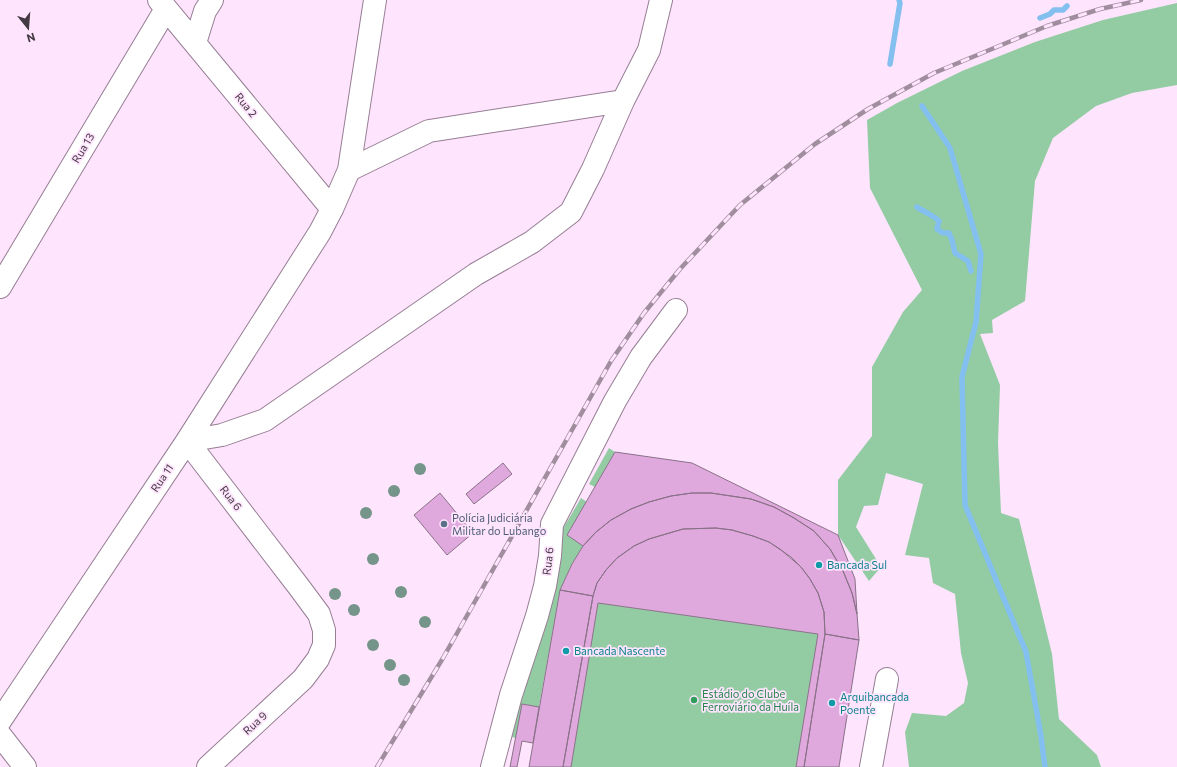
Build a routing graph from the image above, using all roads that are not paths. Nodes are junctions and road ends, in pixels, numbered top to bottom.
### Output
1 (212, 0) edge
2 (375, 0) edge
3 (661, 0) edge
4 (163, 4) edge
5 (195, 43) junction
6 (623, 101) junction
7 (349, 170) junction
8 (332, 209) junction
9 (0, 287) edge
10 (676, 310) dead end
11 (187, 441) junction
12 (303, 679) joint
13 (886, 679) dead end
14 (0, 721) edge
15 (0, 735) edge
16 (21, 766) edge
17 (208, 767) edge
18 (492, 767) edge
19 (871, 767) edge

1 - 5 street
2 - 7 street, Rua 11
3 - 6 street
4 - 5 street, Rua 2
4 - 9 street, Rua 13
5 - 8 street, Rua 2
6 - 7 street
6 - 11 street
7 - 8 street, Rua 11
8 - 11 street, Rua 11
10 - 18 street, Rua 6
11 - 12 street, Rua 6
11 - 14 street, Rua 11
12 - 17 street, Rua 9
13 - 19 street
15 - 16 street

